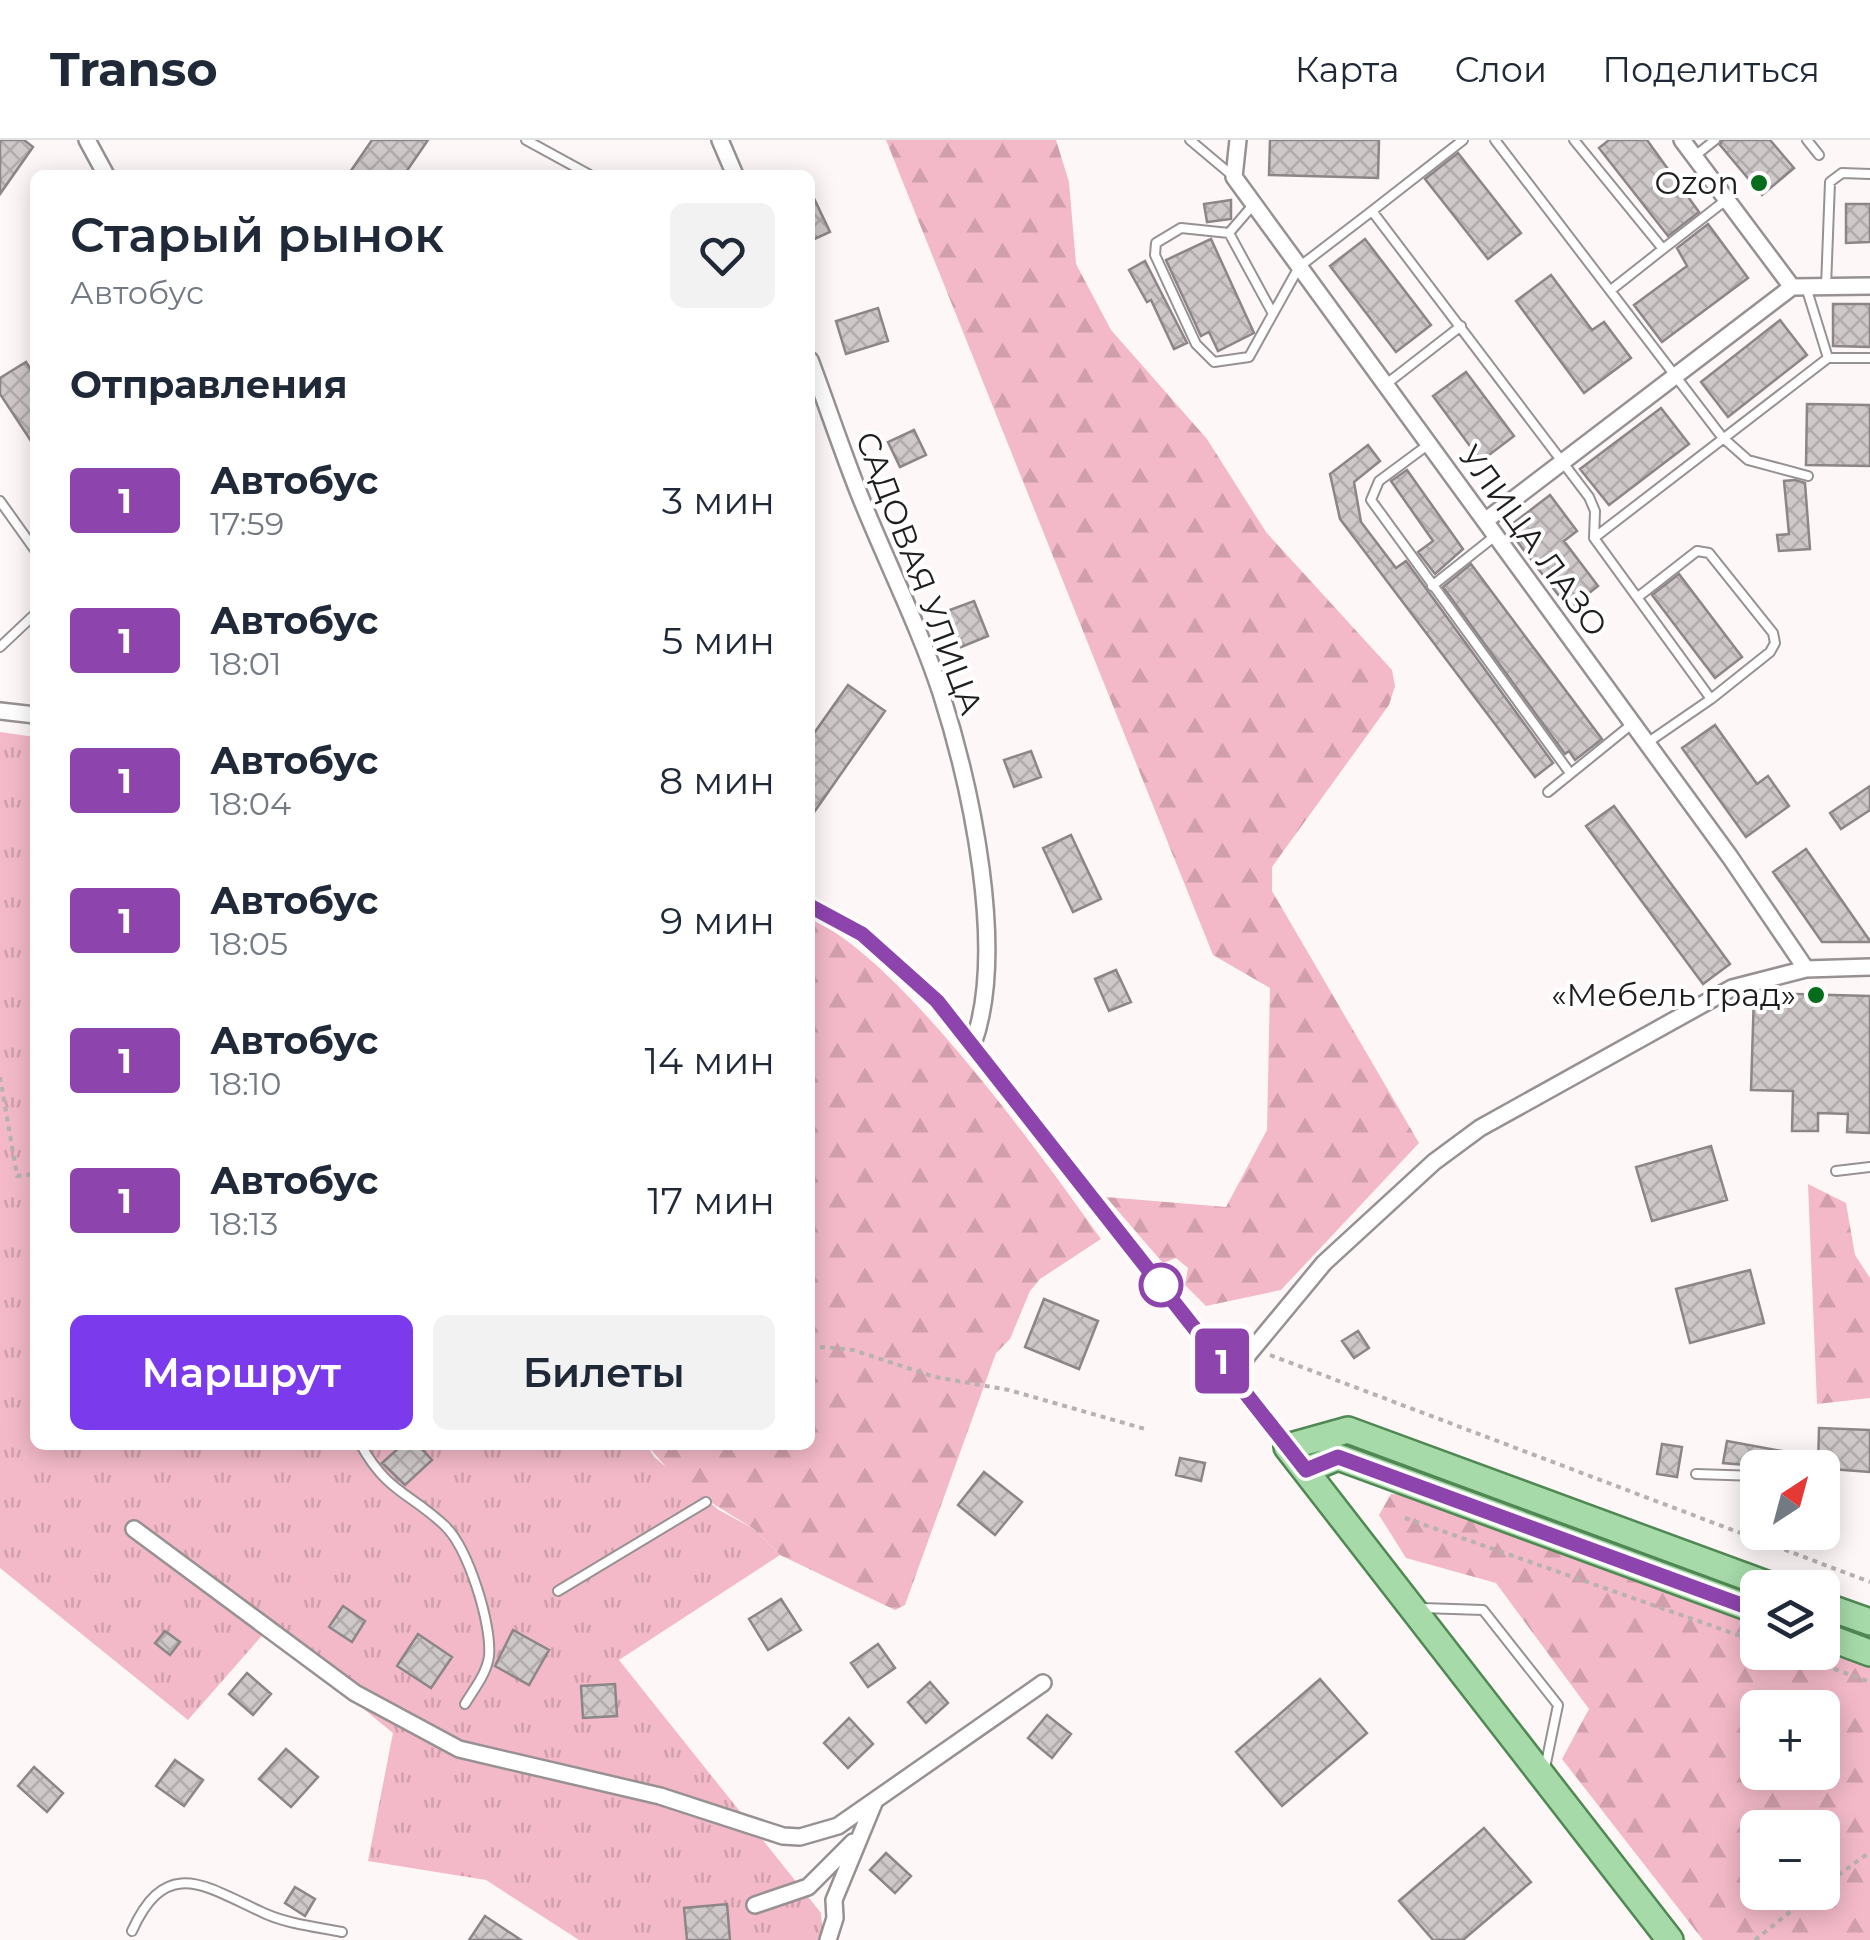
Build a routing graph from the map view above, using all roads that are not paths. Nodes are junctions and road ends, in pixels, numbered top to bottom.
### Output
1 (86, 140) edge
2 (526, 140) edge
3 (720, 140) edge
4 (1190, 140) edge
5 (1238, 140) edge
6 (1462, 140) edge
7 (1494, 140) edge
8 (1574, 140) edge
9 (1682, 140) edge
10 (1715, 140) edge
11 (1807, 140) edge
12 (1694, 156) junction
13 (1819, 156) dead end
14 (103, 170) edge
15 (581, 170) edge
16 (733, 170) edge
17 (1870, 174) edge
18 (1234, 177) junction
19 (1726, 200) junction
20 (1254, 205) junction
21 (1372, 211) junction
22 (1229, 233) junction
23 (1664, 249) junction
24 (1299, 268) junction
25 (1870, 286) edge
26 (1799, 287) junction
27 (1826, 287) junction
28 (1611, 290) junction
29 (1272, 312) junction
30 (1460, 326) junction
31 (1828, 358) junction
32 (1870, 358) edge
33 (815, 373) edge
34 (1676, 376) junction
35 (1385, 384) junction
36 (1722, 437) junction
37 (1429, 444) junction
38 (1563, 462) junction
39 (1808, 476) dead end
40 (0, 502) edge
41 (1484, 521) junction
42 (1495, 536) junction
43 (1594, 538) junction
44 (30, 543) edge
45 (1432, 586) junction
46 (1638, 597) junction
47 (30, 619) edge
48 (0, 648) edge
49 (1711, 699) junction
50 (0, 711) edge
51 (30, 714) edge
52 (1632, 724) junction
53 (1646, 744) junction
54 (1570, 773) junction
55 (1548, 792) dead end
56 (815, 909) edge
57 (1870, 967) edge
58 (1806, 969) junction
59 (973, 1044) junction
60 (1870, 1166) edge
61 (1836, 1171) dead end
62 (1232, 1374) junction
63 (1287, 1447) junction
64 (365, 1450) edge
65 (1306, 1470) junction
66 (1696, 1474) dead end
67 (1740, 1475) edge
68 (706, 1502) dead end
69 (134, 1530) dead end
70 (1740, 1574) edge
71 (558, 1590) dead end
72 (1740, 1605) edge
73 (1412, 1607) junction
74 (1840, 1611) edge
75 (1870, 1622) edge
76 (1840, 1642) edge
77 (1870, 1653) edge
78 (1043, 1683) dead end
79 (465, 1704) dead end
80 (1543, 1776) junction
81 (876, 1799) junction
82 (859, 1836) junction
83 (755, 1905) dead end
84 (132, 1931) dead end
85 (342, 1932) dead end
86 (828, 1940) edge
87 (1670, 1940) edge

1 - 14 street
2 - 15 lane
3 - 16 street
4 - 18 lane
5 - 18 street
6 - 21 lane
7 - 28 lane
8 - 23 lane
9 - 12 street
10 - 12 lane
11 - 13 lane
12 - 19 street
17 - 27 lane
18 - 20 street, УЛИЦА ЛАЗО
19 - 23 lane
19 - 26 street
20 - 22 lane
20 - 24 street, УЛИЦА ЛАЗО
21 - 24 lane
21 - 30 lane
22 - 29 lane
22 - 29 lane
23 - 28 lane
24 - 29 lane
24 - 35 street, УЛИЦА ЛАЗО
25 - 27 street
26 - 27 street
26 - 31 lane
26 - 34 street
28 - 34 lane
30 - 35 lane
30 - 38 lane
31 - 32 lane
31 - 36 lane
33 - 59 street, САДОВАЯ УЛИЦА
34 - 36 lane
34 - 38 street
35 - 37 street, УЛИЦА ЛАЗО
36 - 39 lane
36 - 43 lane
37 - 41 street, УЛИЦА ЛАЗО
37 - 45 lane
38 - 41 street
38 - 43 lane
40 - 44 lane
41 - 42 street, УЛИЦА ЛАЗО
42 - 45 lane
42 - 52 street, УЛИЦА ЛАЗО
43 - 46 lane
45 - 54 lane
46 - 49 lane
46 - 49 lane
47 - 48 lane
49 - 53 lane
50 - 51 street
52 - 53 street, УЛИЦА ЛАЗО
52 - 54 lane
53 - 58 street, УЛИЦА ЛАЗО
54 - 55 lane
56 - 59 street
57 - 58 street
58 - 62 street
59 - 62 street
60 - 61 lane
62 - 63 street
63 - 65 main road
63 - 70 main road
64 - 79 lane
65 - 72 main road
65 - 73 main road
66 - 67 lane
68 - 71 lane
69 - 81 street
73 - 80 main road
73 - 80 lane
74 - 75 main road
76 - 77 main road
78 - 81 street
80 - 87 main road
81 - 82 street
82 - 83 street
82 - 86 street
84 - 85 lane

